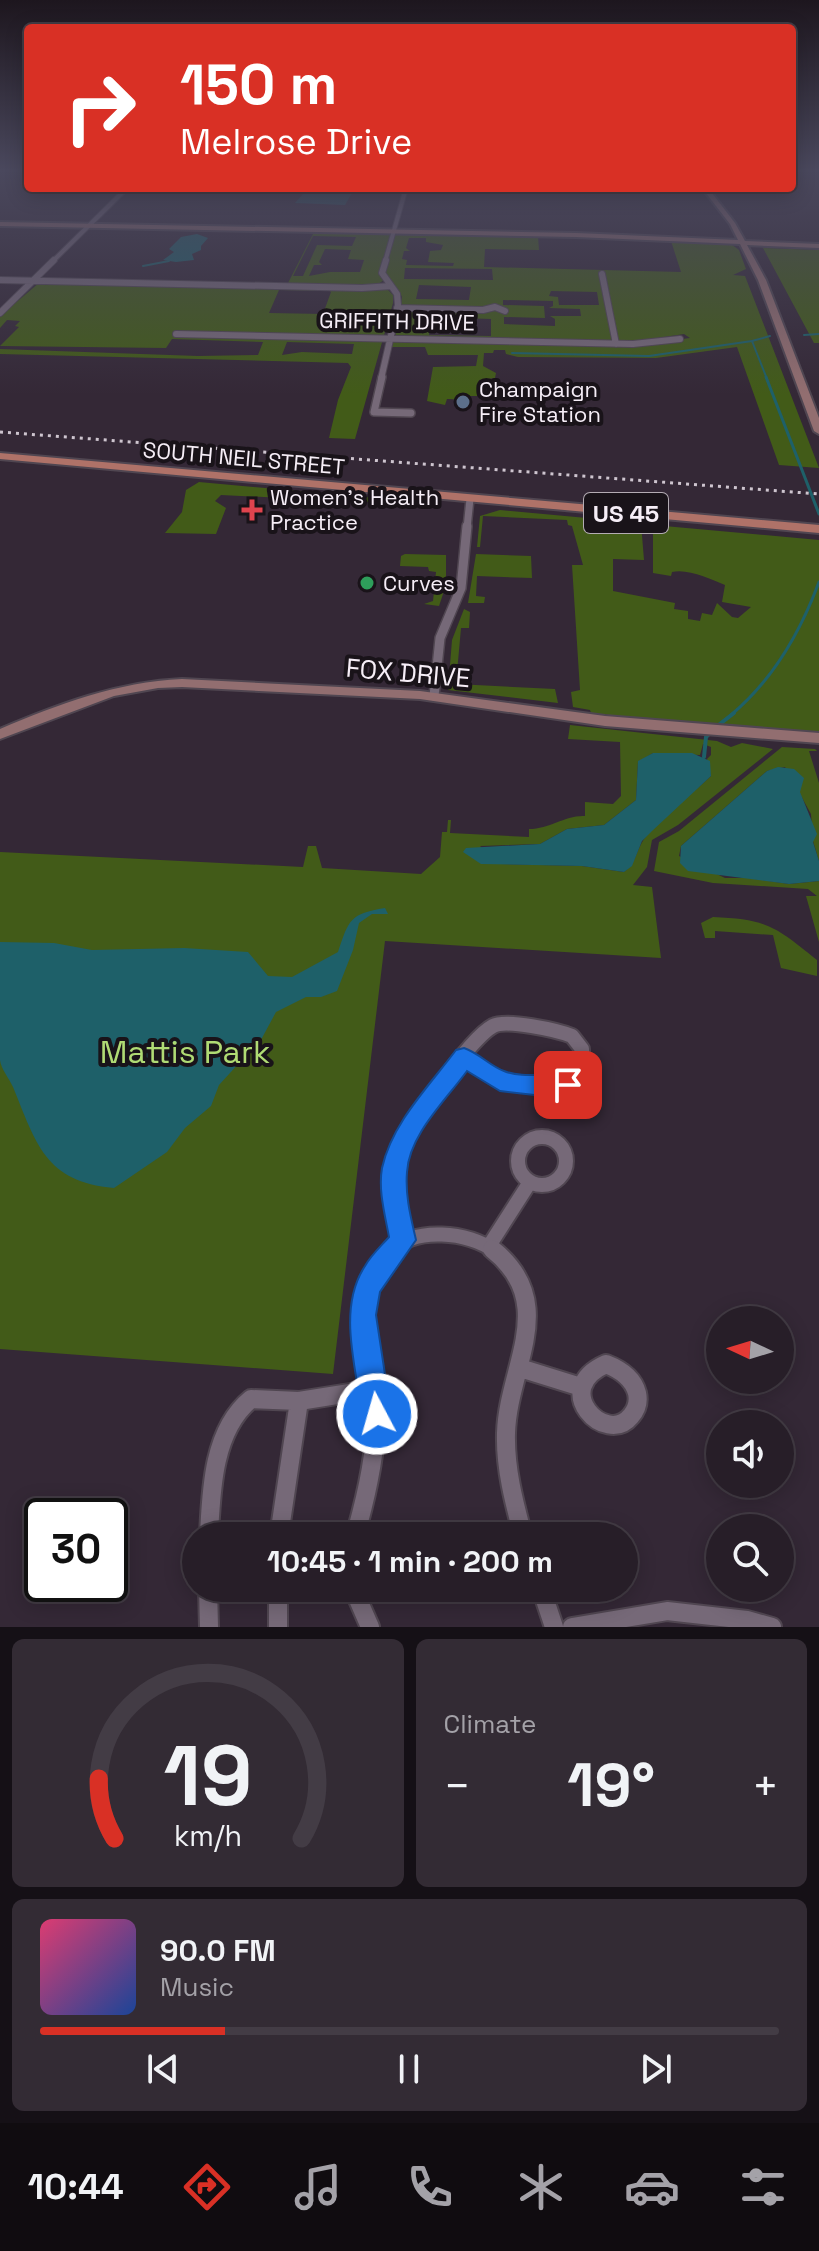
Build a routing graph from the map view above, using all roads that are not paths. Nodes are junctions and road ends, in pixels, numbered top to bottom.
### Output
1 (72, 244) edge
2 (390, 244) edge
3 (744, 244) edge
4 (780, 244) edge
5 (819, 246) edge
6 (602, 274) dead end
7 (0, 280) edge
8 (33, 281) junction
9 (391, 286) junction
10 (397, 308) junction
11 (483, 310) dead end
12 (0, 313) edge
13 (176, 334) dead end
14 (389, 339) junction
15 (680, 339) dead end
16 (616, 344) junction
17 (411, 413) dead end
18 (819, 431) edge
19 (0, 457) edge
20 (470, 499) junction
21 (819, 529) edge
22 (434, 696) junction
23 (0, 734) edge
24 (819, 738) edge
25 (464, 1057) junction
26 (530, 1182) dead end
27 (403, 1240) junction
28 (489, 1246) junction
29 (520, 1368) junction
30 (581, 1387) dead end
31 (375, 1389) junction
32 (299, 1401) junction
33 (209, 1522) edge
34 (281, 1522) edge
35 (358, 1522) edge
36 (519, 1522) edge
37 (208, 1602) edge
38 (278, 1602) edge
39 (359, 1602) edge
40 (546, 1602) edge
41 (728, 1622) edge
42 (209, 1627) edge
43 (278, 1627) edge
44 (370, 1627) edge
45 (554, 1627) edge
46 (572, 1627) edge
47 (772, 1627) edge

1 - 8 street
2 - 9 street
3 - 18 street
4 - 5 street
6 - 16 street
7 - 8 street
8 - 9 street
8 - 12 street
9 - 10 street
10 - 11 street
10 - 14 street
13 - 14 street, GRIFFITH DRIVE
14 - 16 street, GRIFFITH DRIVE
14 - 17 street
15 - 16 street, GRIFFITH DRIVE
19 - 20 main road, SOUTH NEIL STREET / US 45
20 - 21 main road, SOUTH NEIL STREET / US 45
20 - 22 street
22 - 23 street, FOX DRIVE
22 - 24 street, FOX DRIVE
25 - 25 street
25 - 27 street
26 - 28 street
27 - 28 street
27 - 31 street
28 - 29 street
29 - 30 street
29 - 36 street
31 - 32 street
31 - 35 street
32 - 33 street
32 - 34 street
37 - 42 street
38 - 43 street
39 - 44 street
40 - 45 street
41 - 46 street
41 - 47 street

